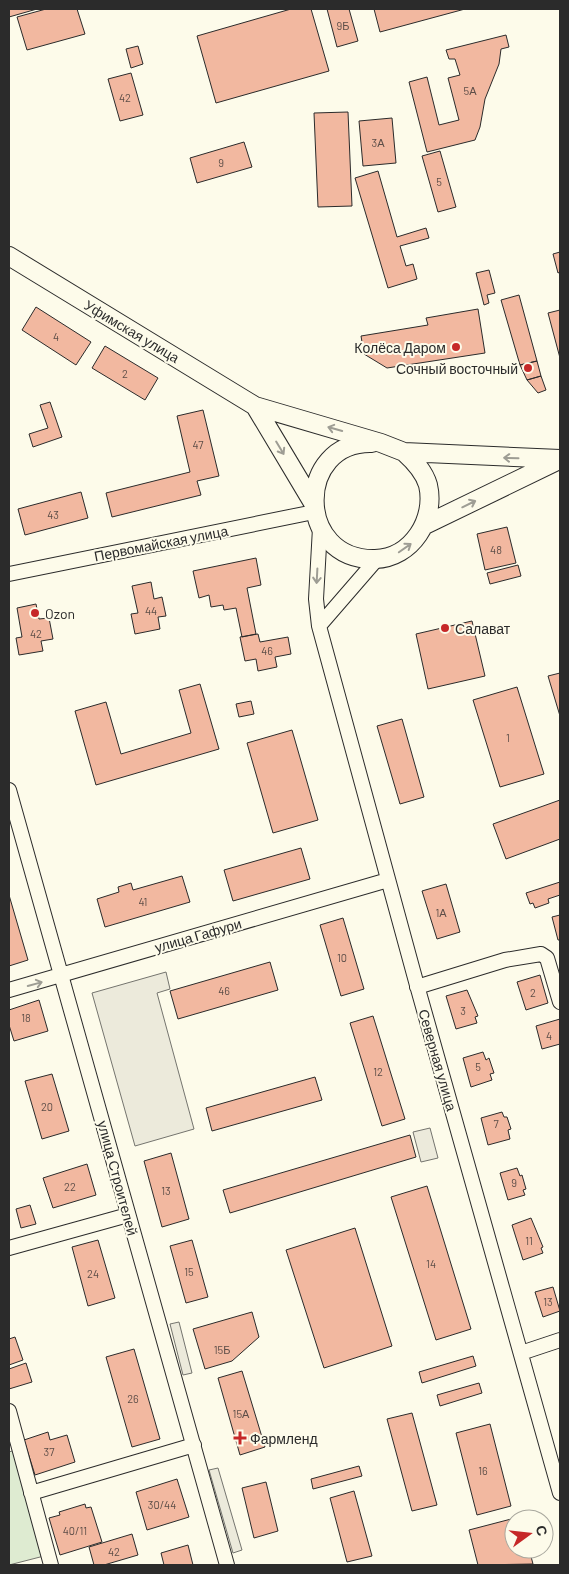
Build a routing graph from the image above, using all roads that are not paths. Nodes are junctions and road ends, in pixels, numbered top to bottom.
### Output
1 (9, 256) edge
2 (255, 406) junction
3 (381, 443) junction
4 (404, 452) junction
5 (560, 459) edge
6 (316, 515) junction
7 (425, 525) junction
8 (377, 559) junction
9 (9, 574) edge
10 (318, 626) junction
11 (9, 790) edge
12 (388, 880) junction
13 (61, 976) junction
14 (417, 987) junction
15 (9, 990) edge
16 (560, 1002) edge
17 (128, 1215) junction
18 (9, 1248) edge
19 (560, 1340) edge
20 (521, 1353) junction
21 (9, 1410) edge
22 (13, 1443) edge
23 (194, 1445) junction
24 (31, 1493) junction
25 (560, 1493) edge
26 (47, 1564) edge
27 (227, 1565) edge

1 - 2 main road, Уфимская улица
3 -> 2 main road
2 -> 6 main road
3 - 4 main road
3 - 6 main road
5 -> 4 main road
4 - 7 main road
7 -> 5 main road
6 - 8 main road
6 - 9 street, Первомайская улица
6 -> 10 street, Северная улица
8 -> 7 main road
8 - 10 street
10 - 12 street, Северная улица
11 - 13 street, улица Строителей
12 - 13 street, улица Гафури
12 - 14 street, Северная улица
15 -> 13 street, улица Гафури
13 - 17 street, улица Строителей
14 - 16 street
14 - 20 street, Северная улица
17 - 18 street
17 - 23 street, улица Строителей
19 - 20 street
20 - 25 street, Северная улица
21 - 22 street
22 - 24 street
23 - 24 street
23 - 27 street, улица Строителей
24 - 26 street

